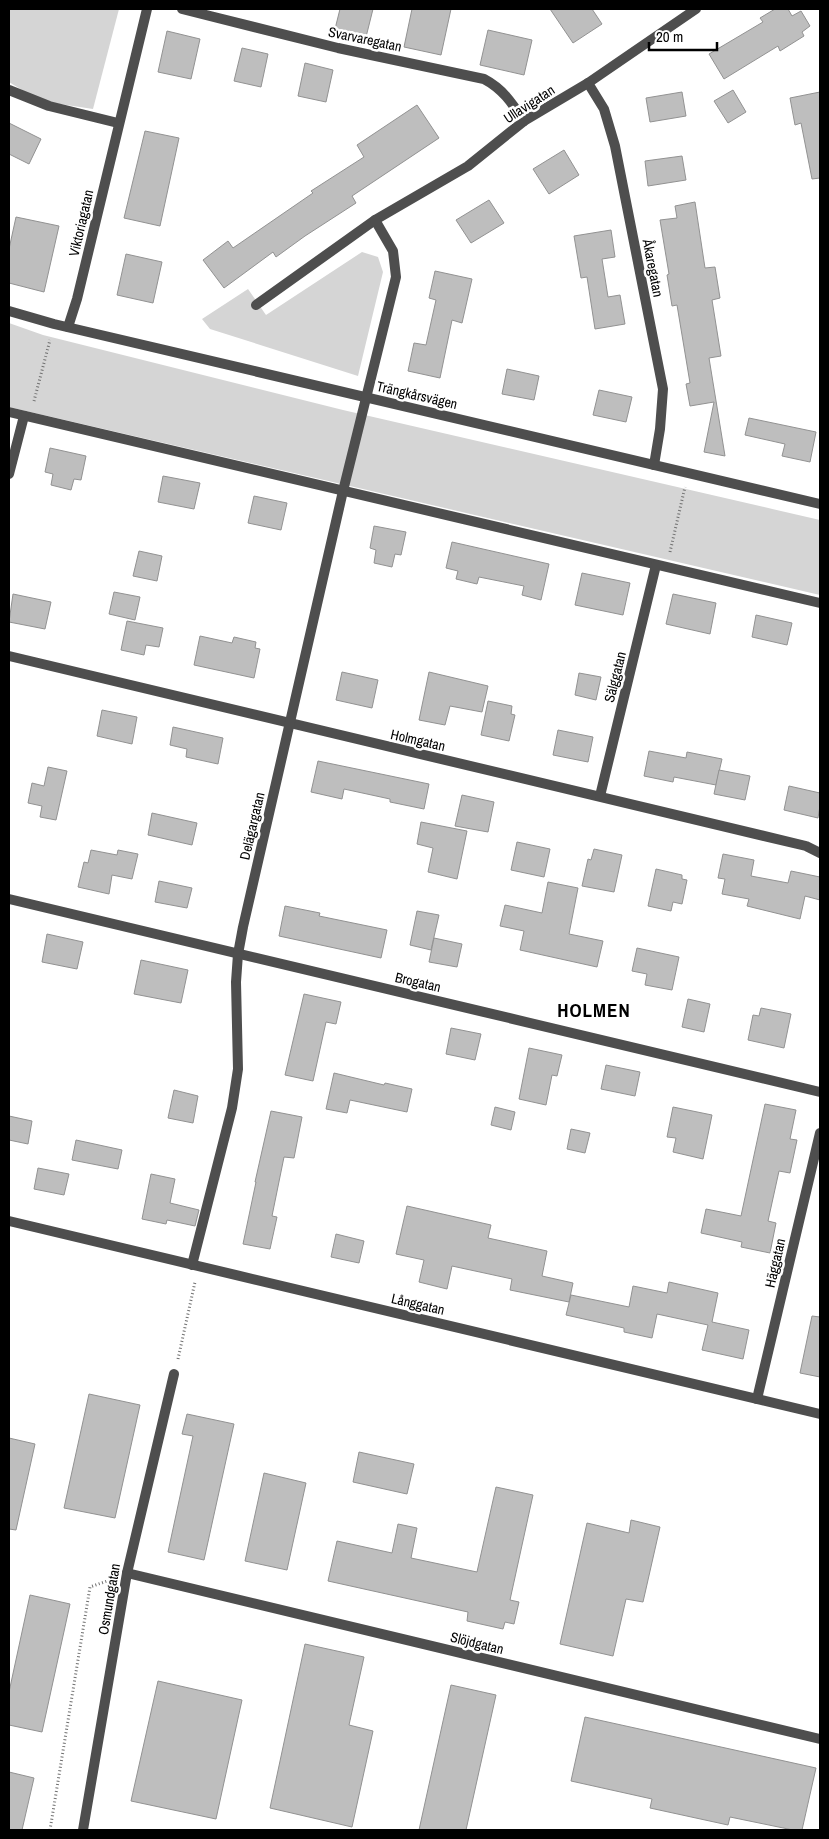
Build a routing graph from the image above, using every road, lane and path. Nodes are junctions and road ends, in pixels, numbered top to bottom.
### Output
1 (147, 9) edge
2 (182, 9) edge
3 (696, 9) edge
4 (588, 83) junction
5 (9, 90) edge
6 (524, 121) junction
7 (118, 123) junction
8 (375, 220) junction
9 (256, 305) dead end
10 (9, 311) edge
11 (54, 324) junction
12 (68, 327) junction
13 (367, 398) junction
14 (9, 412) edge
15 (24, 416) junction
16 (654, 465) junction
17 (688, 473) junction
18 (9, 474) edge
19 (342, 491) junction
20 (820, 504) edge
21 (661, 566) junction
22 (820, 604) edge
23 (9, 656) edge
24 (290, 724) junction
25 (600, 796) junction
26 (820, 854) edge
27 (9, 900) edge
28 (238, 954) junction
29 (820, 1092) edge
30 (820, 1133) edge
31 (9, 1221) edge
32 (192, 1265) junction
33 (174, 1374) joint
34 (757, 1399) junction
35 (820, 1414) edge
36 (127, 1573) junction
37 (820, 1739) edge
38 (50, 1830) edge
39 (83, 1830) edge

1 - 7 street, Viktoriagatan
2 - 6 street, Svarvaregatan
3 - 4 street, Ullavigatan
4 - 6 street, Ullavigatan
4 - 16 street, Åkaregatan
5 - 7 street
6 - 8 street, Ullavigatan
7 - 12 street, Viktoriagatan
8 - 9 street, Ullavigatan
8 - 13 street
10 - 11 street, Trängkårsvägen
11 - 12 street, Trängkårsvägen
11 - 15 path
12 - 13 street, Trängkårsvägen
13 - 16 street, Trängkårsvägen
13 - 19 street, Delägargatan
14 - 15 street
15 - 18 street
15 - 19 street
16 - 17 street, Trängkårsvägen
17 - 20 street, Trängkårsvägen
17 - 21 path
19 - 21 street
19 - 24 street, Delägargatan
21 - 22 street
21 - 25 street, Sälggatan
23 - 24 street, Holmgatan
24 - 25 street, Holmgatan
24 - 28 street, Delägargatan
25 - 26 street, Holmgatan
27 - 28 street, Brogatan
28 - 29 street, Brogatan
28 - 32 street, Delägargatan
30 - 34 street, Häggatan
31 - 32 street, Långgatan
32 - 33 path
32 - 34 street, Långgatan
33 - 36 street, Osmundgatan
34 - 35 street, Långgatan
36 - 37 street, Slöjdgatan
36 - 38 path
36 - 39 street, Osmundgatan

